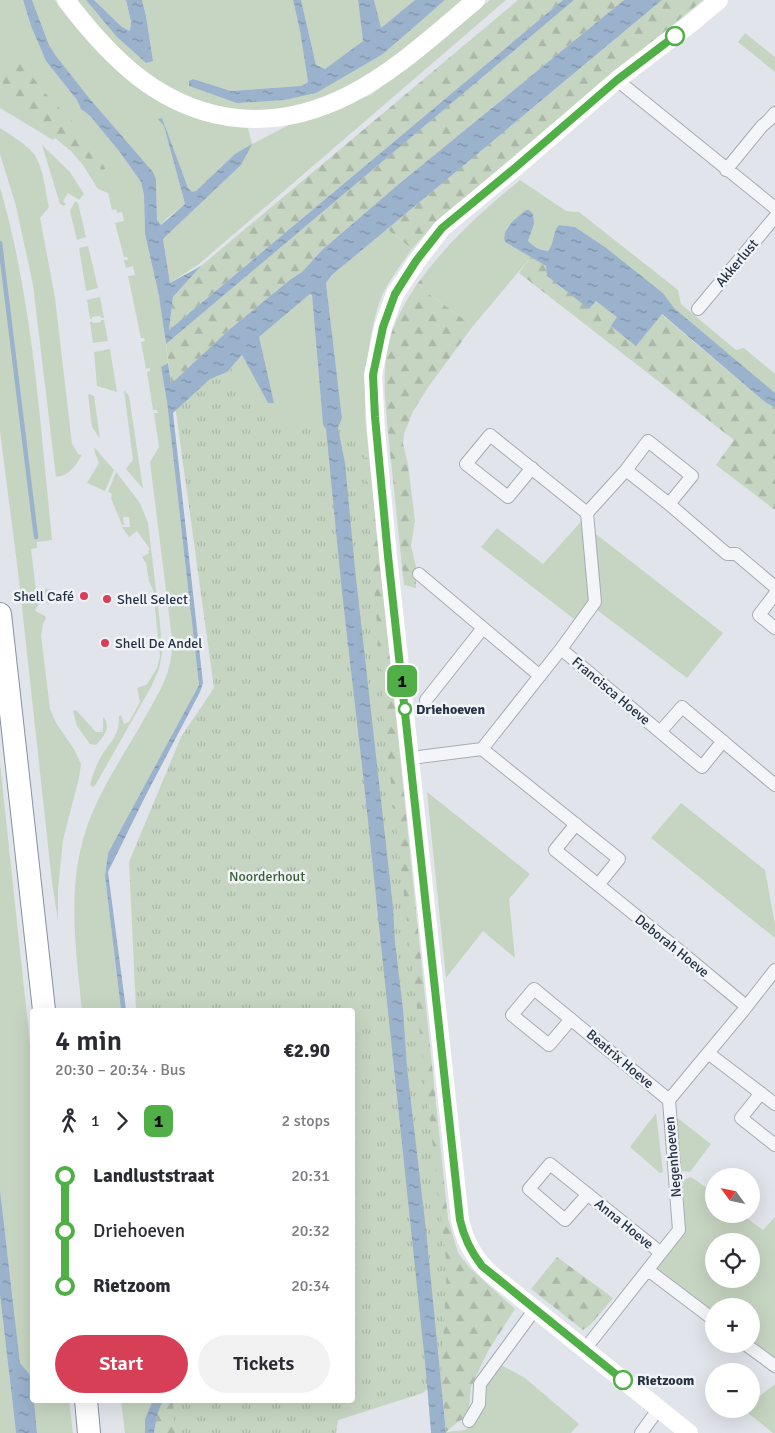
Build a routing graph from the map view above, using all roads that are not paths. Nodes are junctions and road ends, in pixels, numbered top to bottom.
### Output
1 (66, 0) edge
2 (476, 0) edge
3 (718, 0) edge
4 (617, 80) junction
5 (775, 112) edge
6 (726, 170) junction
7 (775, 208) edge
8 (775, 217) edge
9 (698, 309) dead end
10 (532, 468) junction
11 (626, 470) junction
12 (669, 504) junction
13 (587, 513) junction
14 (419, 574) dead end
15 (775, 587) edge
16 (775, 594) edge
17 (0, 614) edge
18 (483, 628) junction
19 (775, 628) edge
20 (561, 649) junction
21 (540, 676) junction
22 (426, 700) dead end
23 (660, 732) junction
24 (723, 741) junction
25 (482, 749) junction
26 (411, 758) junction
27 (775, 785) edge
28 (576, 824) junction
29 (598, 885) junction
30 (775, 970) edge
31 (746, 1006) junction
32 (44, 1008) edge
33 (571, 1019) junction
34 (708, 1053) junction
35 (761, 1093) junction
36 (669, 1100) junction
37 (775, 1104) edge
38 (775, 1145) edge
39 (588, 1194) junction
40 (661, 1253) junction
41 (648, 1270) junction
42 (535, 1309) junction
43 (705, 1313) edge
44 (585, 1348) junction
45 (757, 1353) edge
46 (775, 1366) edge
47 (86, 1403) edge
48 (659, 1408) junction
49 (469, 1421) dead end
50 (90, 1433) edge
51 (641, 1433) edge
52 (689, 1433) edge

1 - 2 street
3 - 4 street
4 - 6 street
4 - 26 street
5 - 6 street
6 - 7 street
8 - 9 street, Akkerlust
10 - 10 street
10 - 13 street
11 - 12 street
11 - 12 street
11 - 13 street
12 - 15 street
13 - 20 street
14 - 18 street
16 - 19 street
17 - 32 highway
18 - 21 street
18 - 22 street
20 - 21 street
20 - 23 street, Francisca Hoeve
21 - 25 street
23 - 24 street, Francisca Hoeve
23 - 24 street, Francisca Hoeve
24 - 27 street, Francisca Hoeve
25 - 26 street
25 - 28 street
26 - 42 street
28 - 29 street, Deborah Hoeve
28 - 29 street
29 - 31 street, Deborah Hoeve
30 - 31 street, Negenhoeven
31 - 34 street, Negenhoeven
33 - 33 street, Beatrix Hoeve
33 - 36 street, Beatrix Hoeve
34 - 35 street
34 - 36 street, Negenhoeven
35 - 37 street
35 - 38 street
36 - 40 street, Negenhoeven
39 - 39 street, Anna Hoeve
39 - 40 street, Anna Hoeve
40 - 41 street, Negenhoeven
41 - 43 street
41 - 44 street, Negenhoeven
42 - 44 street
42 - 49 street
44 - 48 street
45 - 46 street
47 - 50 highway
48 - 51 street
48 - 52 street

